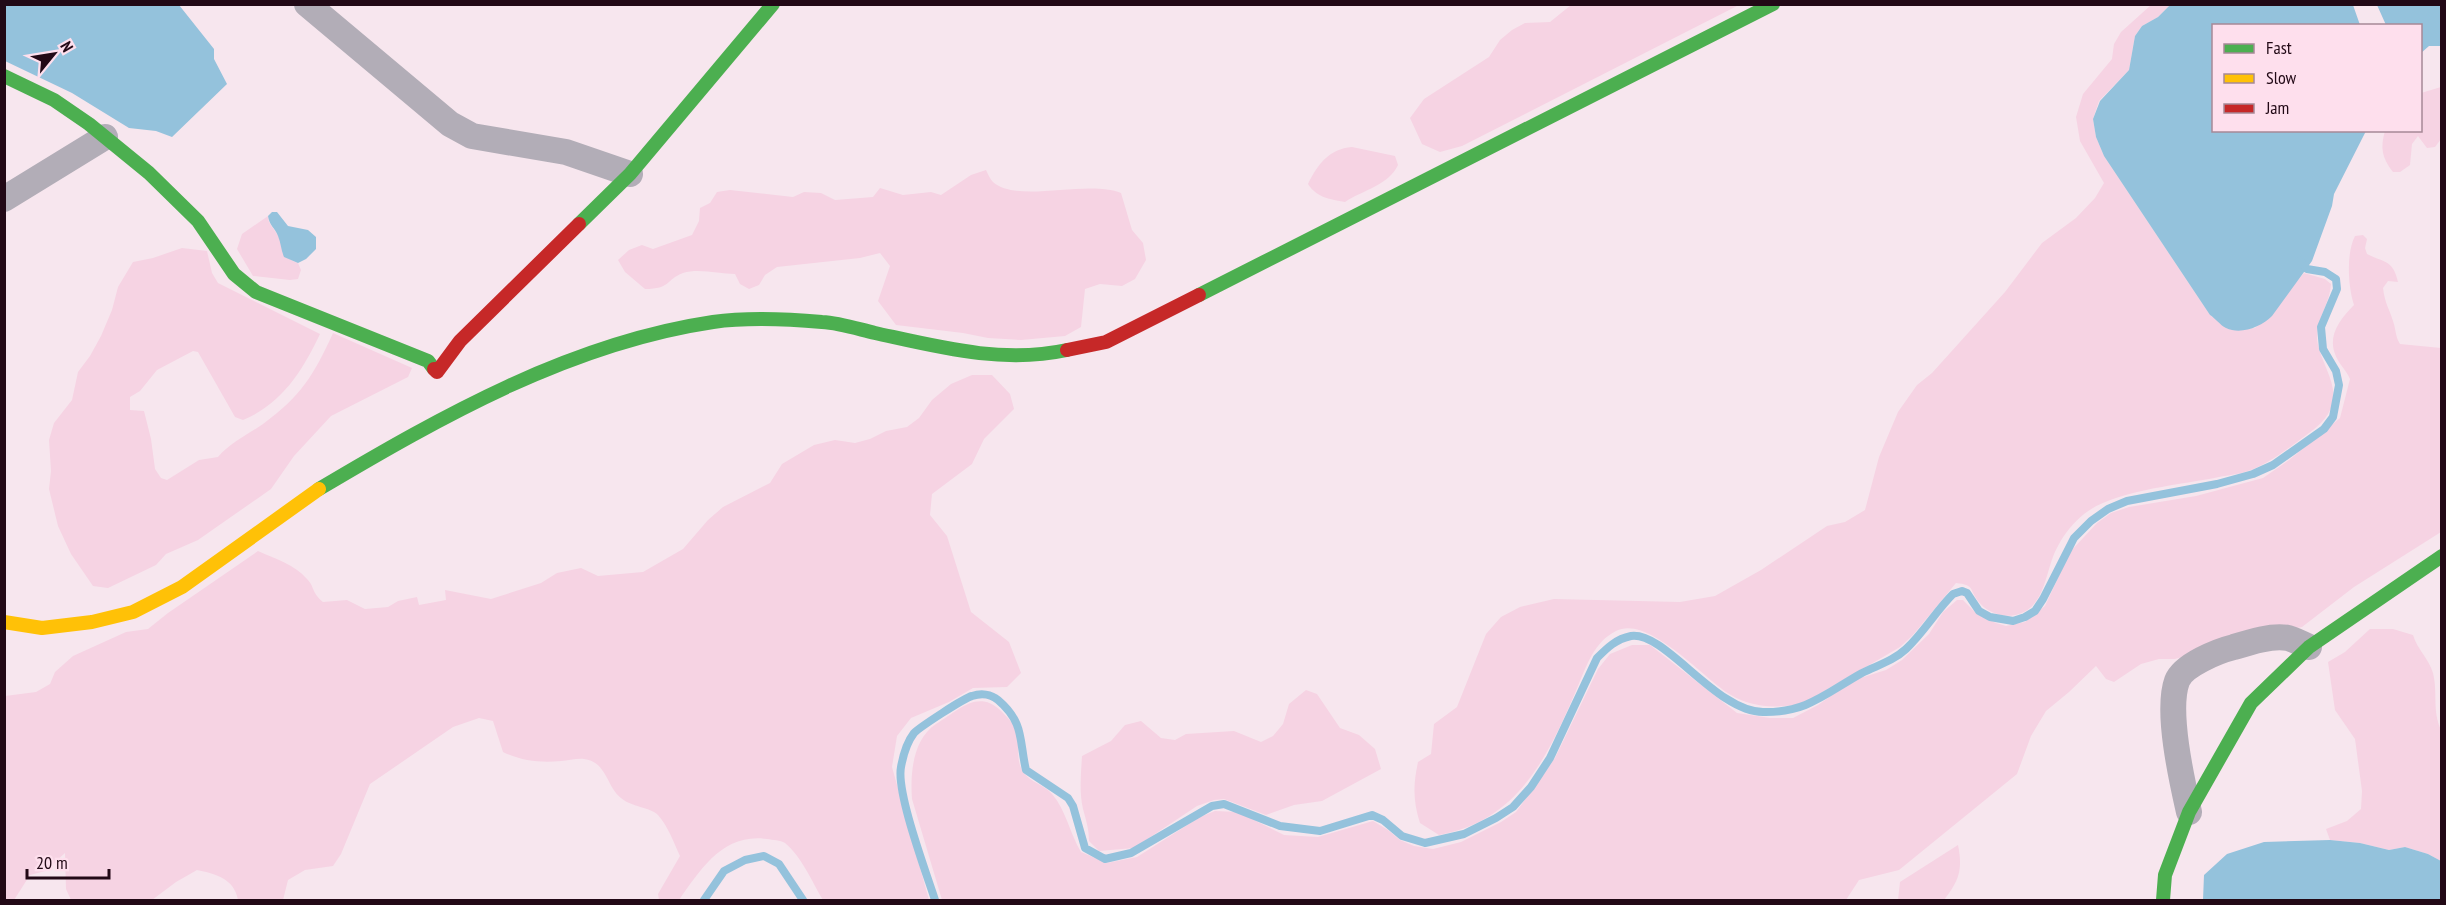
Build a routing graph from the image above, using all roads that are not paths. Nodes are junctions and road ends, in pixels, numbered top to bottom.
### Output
1 (307, 4) edge
2 (773, 4) edge
3 (1773, 4) edge
4 (4, 76) edge
5 (105, 138) junction
6 (630, 174) junction
7 (4, 200) edge
8 (2442, 556) edge
9 (4, 622) edge
10 (2309, 647) junction
11 (2189, 812) junction
12 (2163, 900) edge

1 - 6 street
2 - 6 street
3 - 9 street
4 - 5 street
5 - 6 street
5 - 7 street
8 - 10 street
10 - 11 street
10 - 11 street
11 - 12 street

